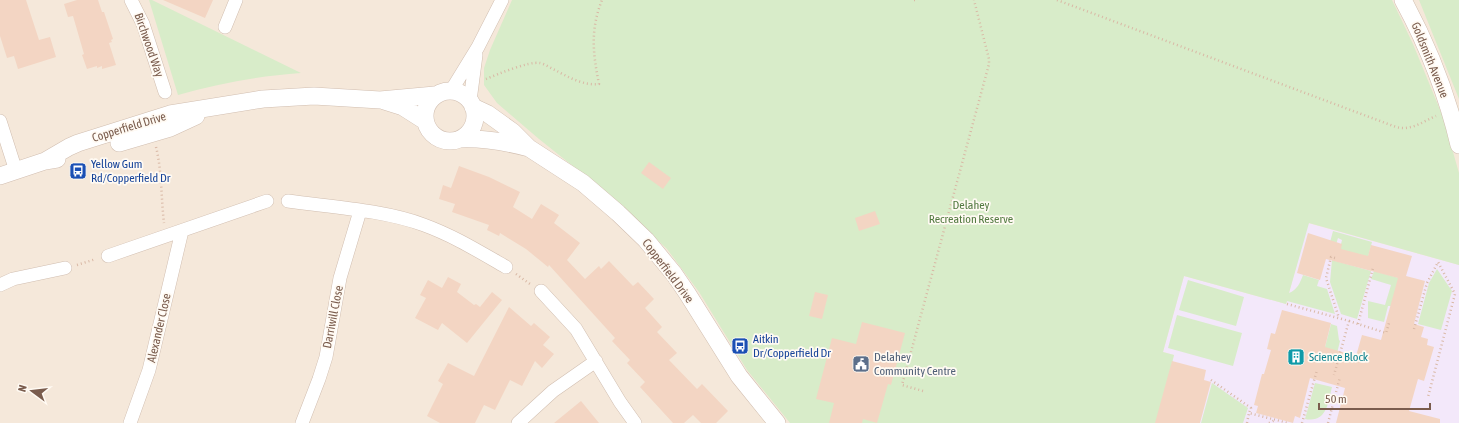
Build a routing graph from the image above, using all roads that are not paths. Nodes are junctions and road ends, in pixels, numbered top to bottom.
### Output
1 (131, 0) edge
2 (236, 0) edge
3 (502, 0) edge
4 (1403, 0) edge
5 (225, 27) dead end
6 (478, 47) junction
7 (164, 92) dead end
8 (443, 93) junction
9 (380, 100) junction
10 (471, 104) junction
11 (0, 121) edge
12 (425, 121) junction
13 (460, 138) junction
14 (1459, 145) edge
15 (529, 148) junction
16 (16, 171) junction
17 (0, 176) edge
18 (267, 201) dead end
19 (288, 201) dead end
20 (360, 210) junction
21 (182, 231) junction
22 (108, 256) road end
23 (506, 267) road end
24 (65, 268) road end
25 (0, 285) edge
26 (541, 291) road end
27 (596, 361) junction
28 (130, 423) edge
29 (302, 423) edge
30 (518, 423) edge
31 (636, 423) edge
32 (777, 423) edge

1 - 7 street, Birchwood Way
2 - 5 street
3 - 6 street
4 - 14 street, Goldsmith Avenue
6 - 8 street
6 - 10 street
8 - 9 street, Copperfield Drive
8 - 10 street
8 - 12 street
9 - 12 street, Copperfield Drive
9 - 16 street, Copperfield Drive
10 - 13 street
10 - 15 street, Copperfield Drive
11 - 16 street
12 - 13 street
13 - 15 street, Copperfield Drive
15 - 32 street, Copperfield Drive
16 - 17 street, Copperfield Drive
18 - 21 street
19 - 20 street
20 - 23 street
20 - 29 street, Darriwill Close
21 - 22 street
21 - 28 street, Alexander Close
24 - 25 street
26 - 27 street
27 - 30 street
27 - 31 street

